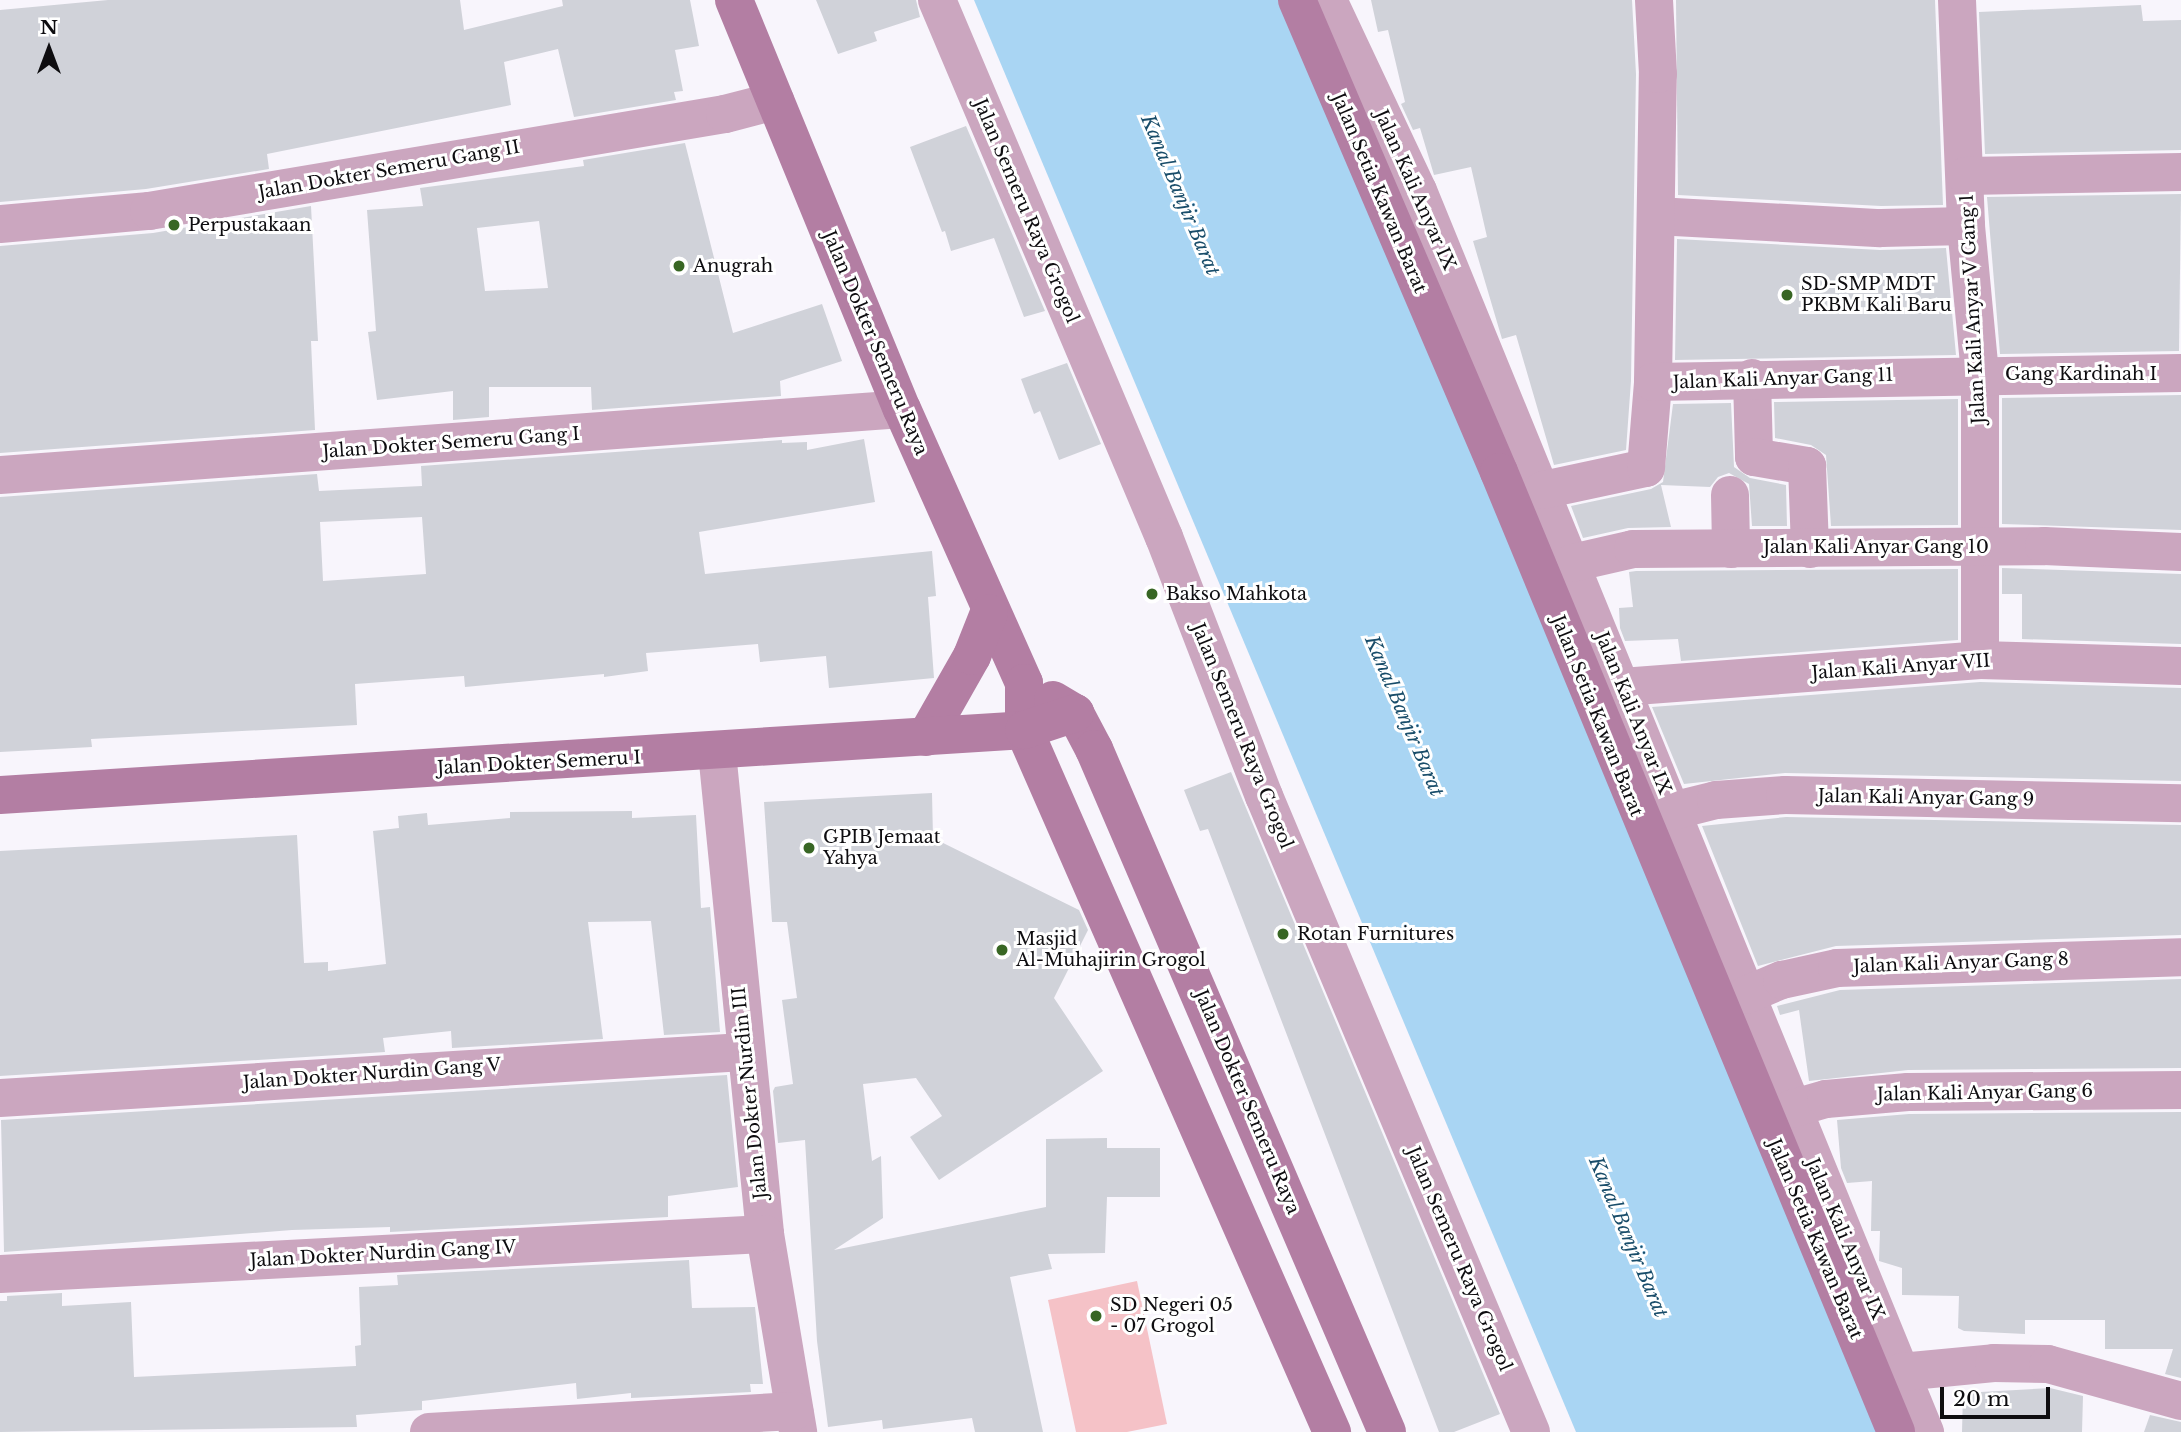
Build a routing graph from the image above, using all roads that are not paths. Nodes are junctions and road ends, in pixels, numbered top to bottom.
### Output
1 (734, 0) edge
2 (937, 0) edge
3 (1297, 0) edge
4 (1328, 0) edge
5 (1654, 0) edge
6 (1957, 0) edge
7 (775, 101) junction
8 (2181, 172) edge
9 (1966, 176) junction
10 (1656, 216) junction
11 (0, 223) edge
12 (1966, 226) junction
13 (2181, 373) edge
14 (1980, 374) junction
15 (1752, 378) junction
16 (1653, 383) junction
17 (902, 409) junction
18 (0, 475) edge
19 (1542, 490) junction
20 (1730, 495) dead end
21 (1981, 548) junction
22 (1731, 549) junction
23 (1810, 549) junction
24 (2181, 552) edge
25 (1572, 563) junction
26 (989, 613) junction
27 (1980, 660) junction
28 (2181, 666) edge
29 (1024, 683) junction
30 (1622, 687) junction
31 (1075, 713) junction
32 (1024, 730) junction
33 (926, 737) junction
34 (718, 752) junction
35 (0, 795) edge
36 (2181, 803) edge
37 (1672, 811) junction
38 (2181, 957) edge
39 (1746, 995) junction
40 (744, 1052) junction
41 (2181, 1090) edge
42 (0, 1098) edge
43 (1791, 1109) junction
44 (765, 1234) junction
45 (0, 1274) edge
46 (1901, 1373) junction
47 (2181, 1401) edge
48 (796, 1421) edge
49 (429, 1432) edge
50 (1332, 1432) edge
51 (1387, 1432) edge
52 (1531, 1432) edge
53 (1896, 1432) edge
54 (1925, 1432) edge

1 - 7 street, Jalan Dokter Semeru Raya
2 - 52 street, Jalan Semeru Raya Grogol
3 - 53 street, Jalan Setia Kawan Barat
4 - 19 street, Jalan Kali Anyar IX
5 - 10 street
6 - 9 street, Jalan Kali Anyar V Gang 1
7 - 11 street, Jalan Dokter Semeru Gang II
7 - 17 street, Jalan Dokter Semeru Raya
8 - 9 street
9 - 12 street, Jalan Kali Anyar V Gang 1
10 - 12 street
10 - 16 street
12 - 14 street, Jalan Kali Anyar V Gang 1
13 - 14 street, Gang Kardinah I
14 - 15 street, Jalan Kali Anyar Gang 11
14 - 21 street, Jalan Kali Anyar V Gang 1
15 - 16 street, Jalan Kali Anyar Gang 11
15 - 23 street
16 - 19 street, Jalan Kali Anyar Gang 11
17 - 18 street, Jalan Dokter Semeru Gang I
17 - 26 street, Jalan Dokter Semeru Raya
19 - 25 street, Jalan Kali Anyar IX
20 - 22 street
21 - 23 street, Jalan Kali Anyar Gang 10
21 - 24 street, Jalan Kali Anyar Gang 10
21 - 27 street, Jalan Kali Anyar V Gang 1
22 - 23 street, Jalan Kali Anyar Gang 10
22 - 25 street, Jalan Kali Anyar Gang 10
25 - 30 street, Jalan Kali Anyar IX
26 - 29 street, Jalan Dokter Semeru Raya
26 - 33 street
27 - 28 street, Jalan Kali Anyar VII
27 - 30 street, Jalan Kali Anyar VII
29 - 31 street
29 - 32 street, Jalan Dokter Semeru Raya
30 - 37 street, Jalan Kali Anyar IX
31 - 32 street, Jalan Dokter Semeru I
31 - 51 street, Jalan Dokter Semeru Raya
32 - 33 street, Jalan Dokter Semeru I
32 - 50 street, Jalan Dokter Semeru Raya
33 - 34 street, Jalan Dokter Semeru I
34 - 35 street, Jalan Dokter Semeru I
34 - 40 street, Jalan Dokter Nurdin III
36 - 37 street, Jalan Kali Anyar Gang 9
37 - 39 street, Jalan Kali Anyar IX
38 - 39 street, Jalan Kali Anyar Gang 8
39 - 43 street, Jalan Kali Anyar IX
40 - 42 street, Jalan Dokter Nurdin Gang V
40 - 44 street, Jalan Dokter Nurdin III
41 - 43 street, Jalan Kali Anyar Gang 6
43 - 46 street, Jalan Kali Anyar IX
44 - 45 street, Jalan Dokter Nurdin Gang IV
44 - 48 street, Jalan Dokter Nurdin III
46 - 47 street
46 - 54 street, Jalan Kali Anyar IX
48 - 49 street

